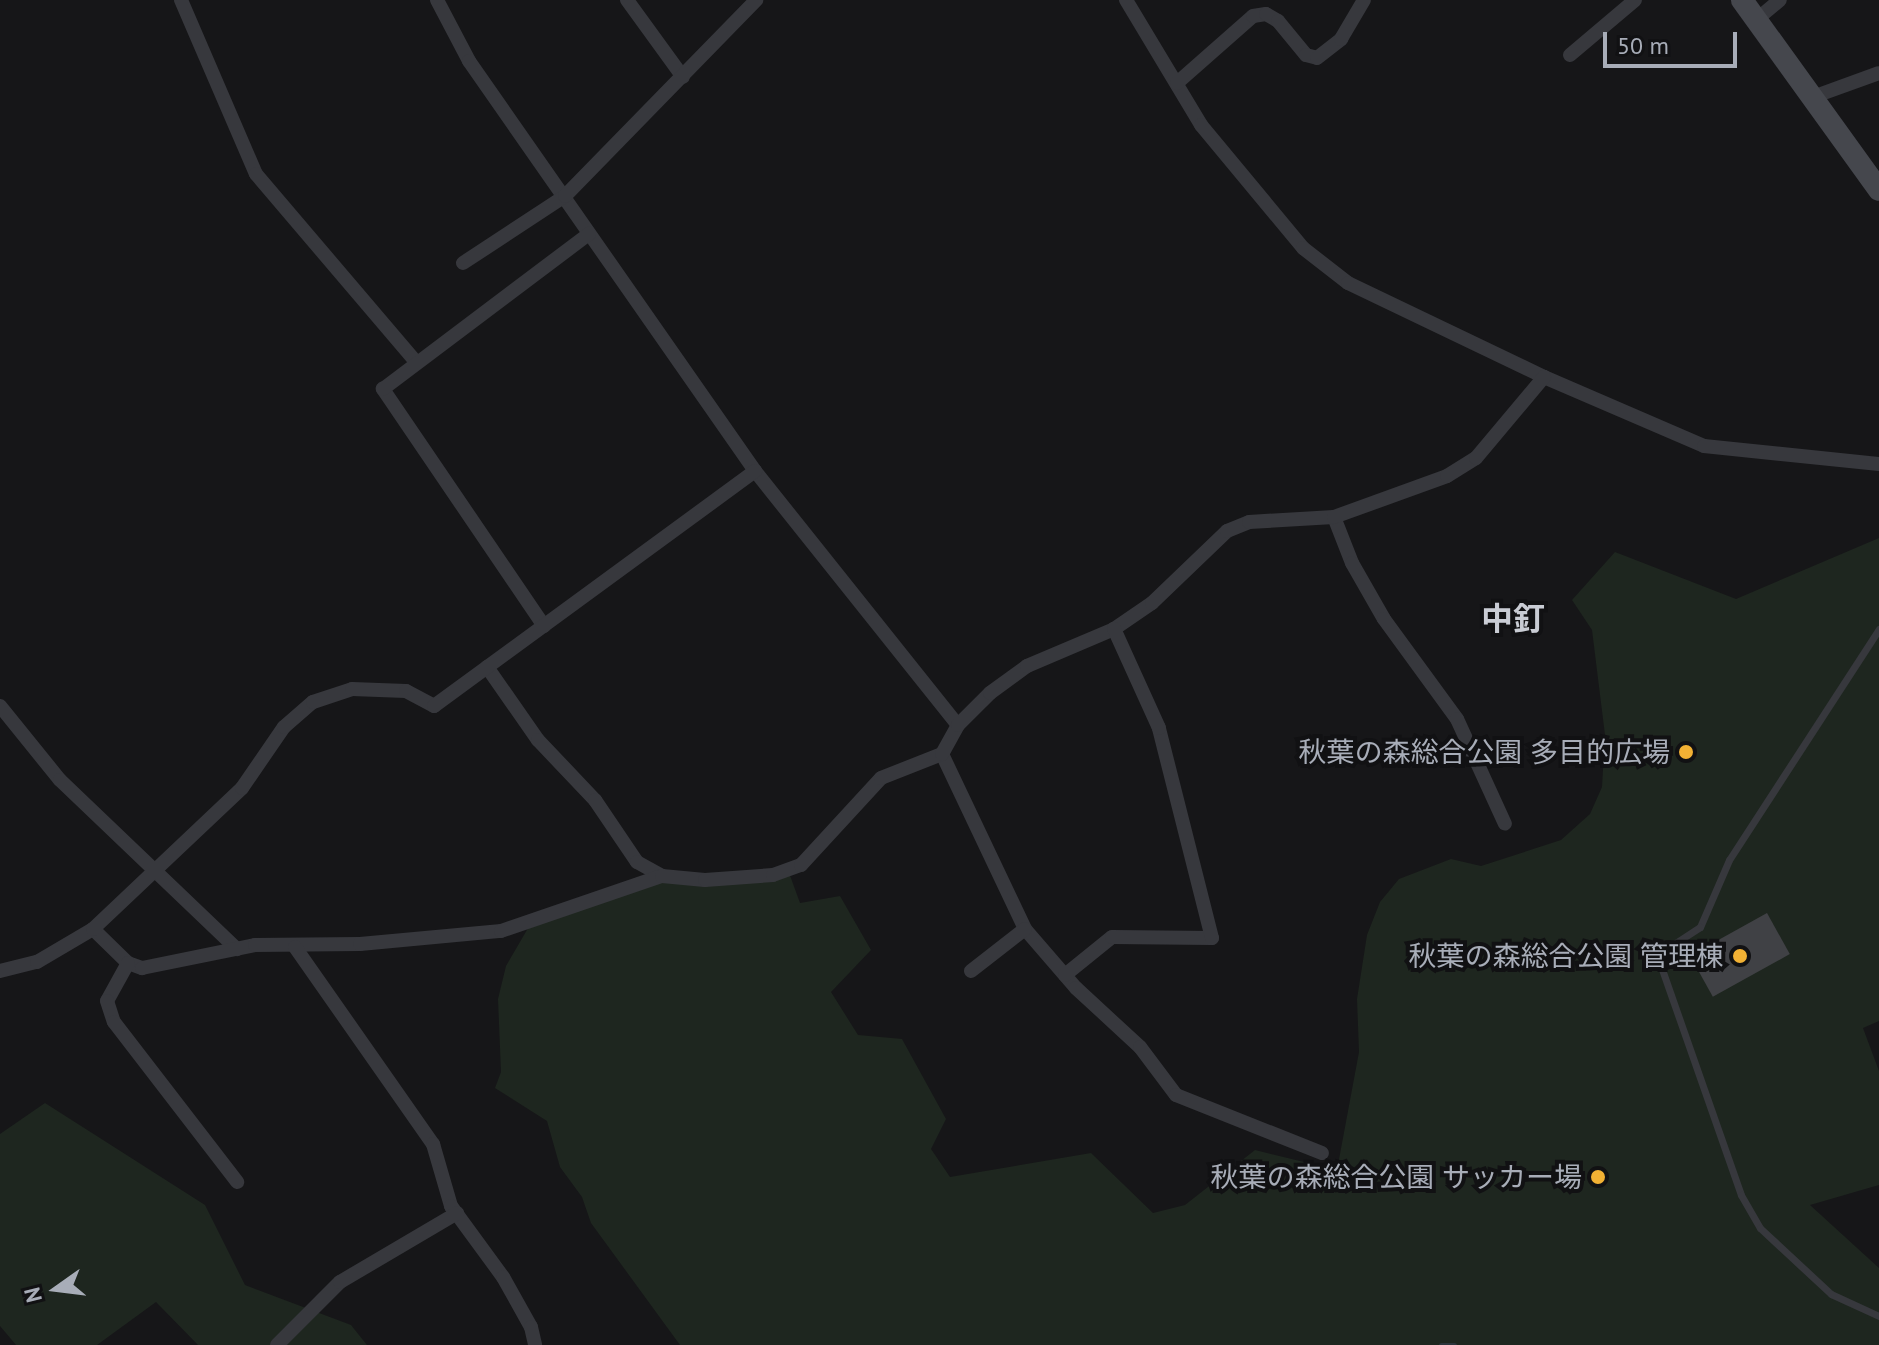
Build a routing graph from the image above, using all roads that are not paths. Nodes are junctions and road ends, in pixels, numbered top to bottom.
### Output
1 (181, 0) edge
2 (437, 0) edge
3 (627, 0) edge
4 (756, 0) edge
5 (1126, 0) edge
6 (1364, 0) edge
7 (1635, 0) edge
8 (1742, 0) edge
9 (1780, 0) edge
10 (1756, 20) junction
11 (1570, 55) dead end
12 (1879, 73) edge
13 (683, 77) junction
14 (1177, 83) junction
15 (1810, 98) junction
16 (1879, 190) edge
17 (565, 196) junction
18 (589, 234) junction
19 (463, 263) dead end
20 (415, 361) junction
21 (1544, 377) junction
22 (1879, 464) edge
23 (755, 471) junction
24 (1334, 517) junction
25 (544, 626) junction
26 (1114, 629) junction
27 (1879, 629) edge
28 (487, 667) junction
29 (0, 706) edge
30 (958, 725) junction
31 (942, 754) junction
32 (1505, 824) dead end
33 (157, 868) junction
34 (662, 876) junction
35 (93, 929) junction
36 (1025, 929) junction
37 (295, 947) junction
38 (237, 949) junction
39 (128, 963) junction
40 (0, 971) edge
41 (971, 971) dead end
42 (1065, 975) junction
43 (1322, 1153) dead end
44 (237, 1182) dead end
45 (457, 1213) junction
46 (1879, 1316) edge
47 (277, 1345) edge
48 (535, 1345) edge

1 - 20 street
2 - 17 street
3 - 13 street
4 - 13 street
5 - 14 street
6 - 14 street
7 - 11 street
8 - 10 street
9 - 10 street
10 - 15 street
12 - 15 street
13 - 17 street
14 - 21 street
15 - 16 street
17 - 18 street
17 - 19 street
18 - 20 street
18 - 23 street
20 - 25 street
21 - 22 street
21 - 24 street
23 - 25 street
23 - 30 street
24 - 26 street
24 - 32 street
25 - 28 street
26 - 30 street
26 - 42 street
27 - 46 lane
28 - 33 street
28 - 34 street
29 - 33 street
30 - 31 street
31 - 34 street
31 - 36 street
33 - 35 street
33 - 38 street
34 - 37 street
35 - 39 street
35 - 40 street
36 - 41 street
36 - 42 street
37 - 38 street
37 - 45 street
38 - 39 street
39 - 44 street
42 - 43 street
45 - 47 street
45 - 48 street

